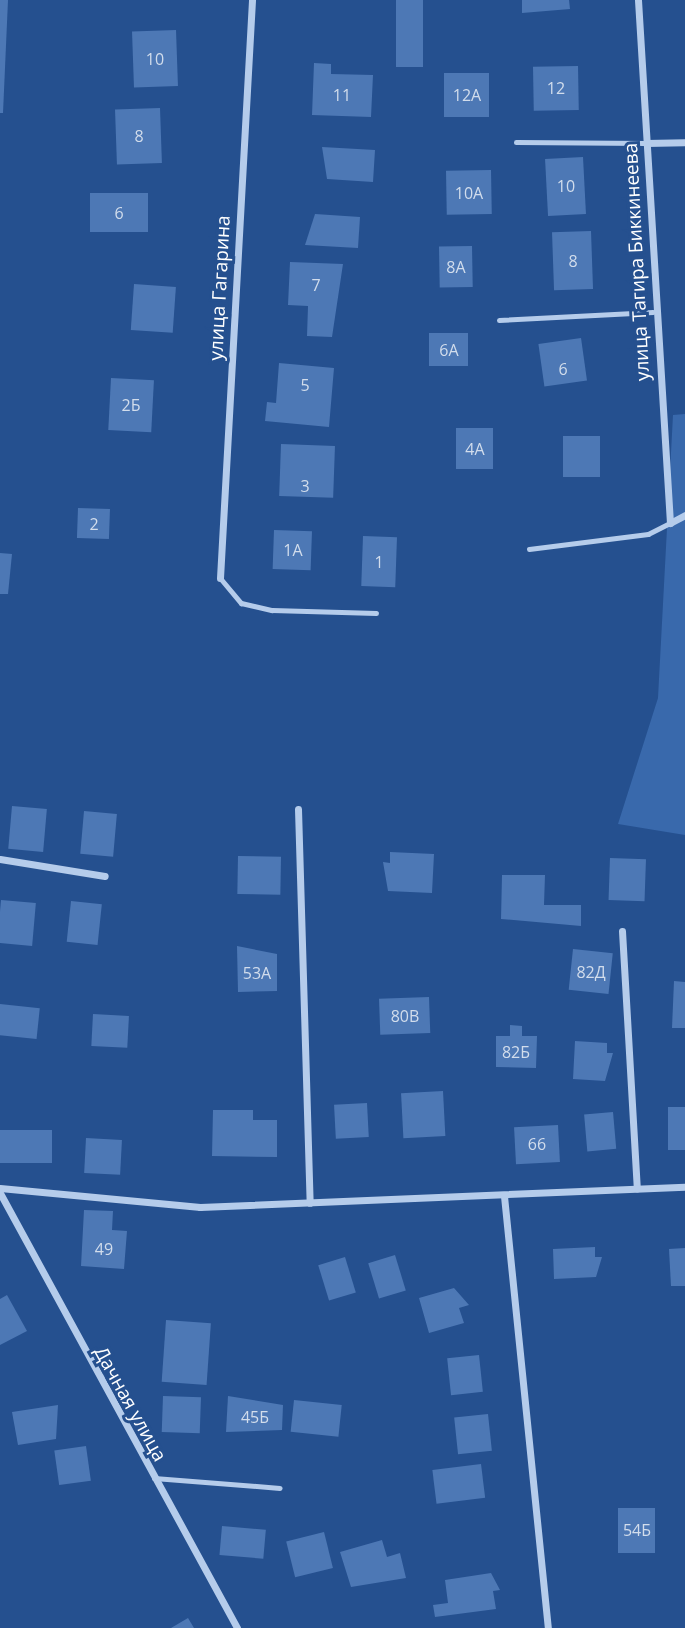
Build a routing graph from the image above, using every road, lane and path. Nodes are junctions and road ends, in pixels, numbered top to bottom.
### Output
1 (252, 0) edge
2 (638, 0) edge
3 (516, 142) dead end
4 (646, 142) junction
5 (685, 142) edge
6 (653, 312) junction
7 (499, 320) dead end
8 (685, 515) edge
9 (670, 523) junction
10 (529, 549) dead end
11 (220, 578) joint
12 (376, 613) dead end
13 (298, 809) dead end
14 (0, 859) edge
15 (106, 876) dead end
16 (622, 931) dead end
17 (685, 1187) edge
18 (0, 1188) edge
19 (637, 1189) junction
20 (0, 1193) edge
21 (504, 1196) junction
22 (310, 1203) junction
23 (154, 1478) junction
24 (279, 1488) dead end
25 (237, 1628) edge
26 (548, 1628) edge

1 - 11 street, улица Гагарина
2 - 4 street, улица Тагира Биккинеева
3 - 4 lane
4 - 5 street
4 - 6 street, улица Тагира Биккинеева
6 - 7 lane
6 - 9 street, улица Тагира Биккинеева
8 - 9 street
9 - 10 lane
11 - 12 lane
13 - 22 street
14 - 15 street
16 - 19 street
17 - 19 street
18 - 22 street
19 - 21 street
20 - 23 street, Дачная улица
21 - 22 street
21 - 26 street
23 - 24 lane
23 - 25 street, Дачная улица

